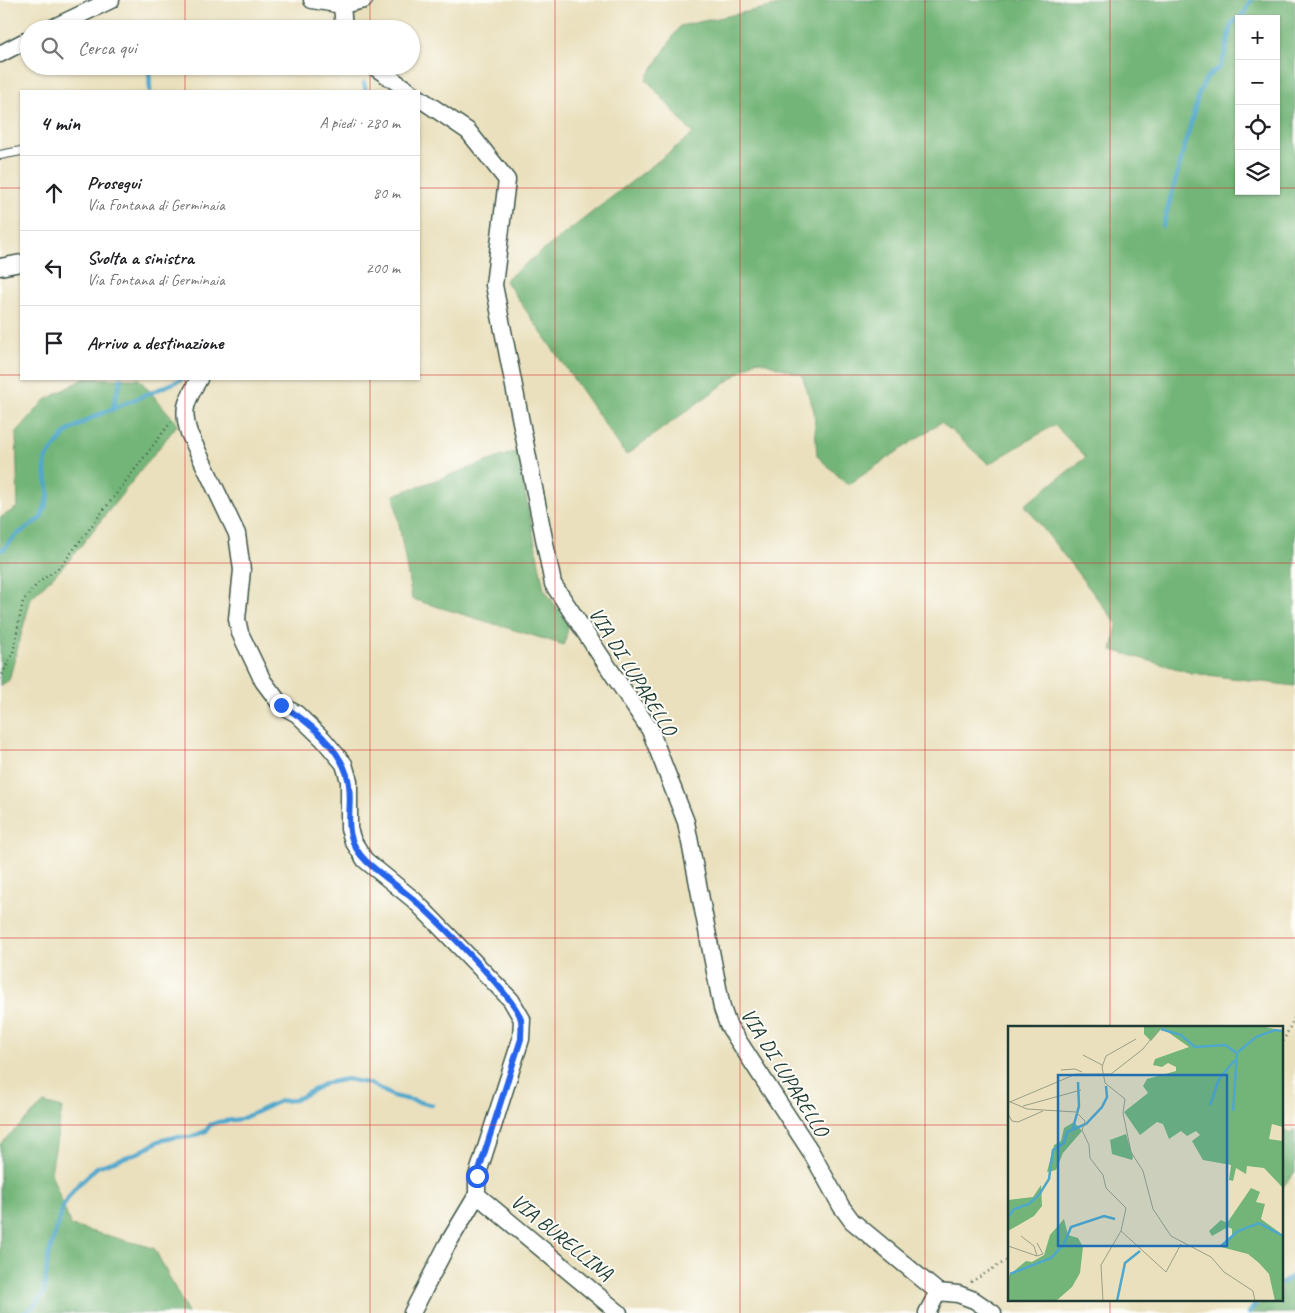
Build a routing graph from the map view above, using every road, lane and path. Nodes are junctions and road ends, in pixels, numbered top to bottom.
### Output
1 (111, 0) edge
2 (312, 0) edge
3 (364, 0) edge
4 (342, 2) edge
5 (69, 20) edge
6 (343, 20) edge
7 (20, 44) edge
8 (0, 54) edge
9 (386, 75) edge
10 (408, 90) edge
11 (420, 99) edge
12 (20, 150) edge
13 (0, 155) edge
14 (20, 263) edge
15 (0, 267) edge
16 (198, 380) edge
17 (184, 405) junction
18 (0, 679) edge
19 (1295, 1016) edge
20 (1282, 1044) edge
21 (477, 1195) junction
22 (1008, 1260) edge
23 (964, 1284) dead end
24 (938, 1292) junction
25 (412, 1313) edge
26 (619, 1313) edge
27 (927, 1313) edge
28 (993, 1313) edge

1 - 5 street
2 - 4 street
3 - 4 street
4 - 6 street
7 - 8 street
9 - 10 street
11 - 24 street, VIA DI LUPARELLO
12 - 13 lane
14 - 15 street
16 - 17 street
17 - 18 path
17 - 21 street
19 - 20 path
21 - 25 street
21 - 26 street, VIA BURELLINA
22 - 23 path
24 - 27 street
24 - 28 street

